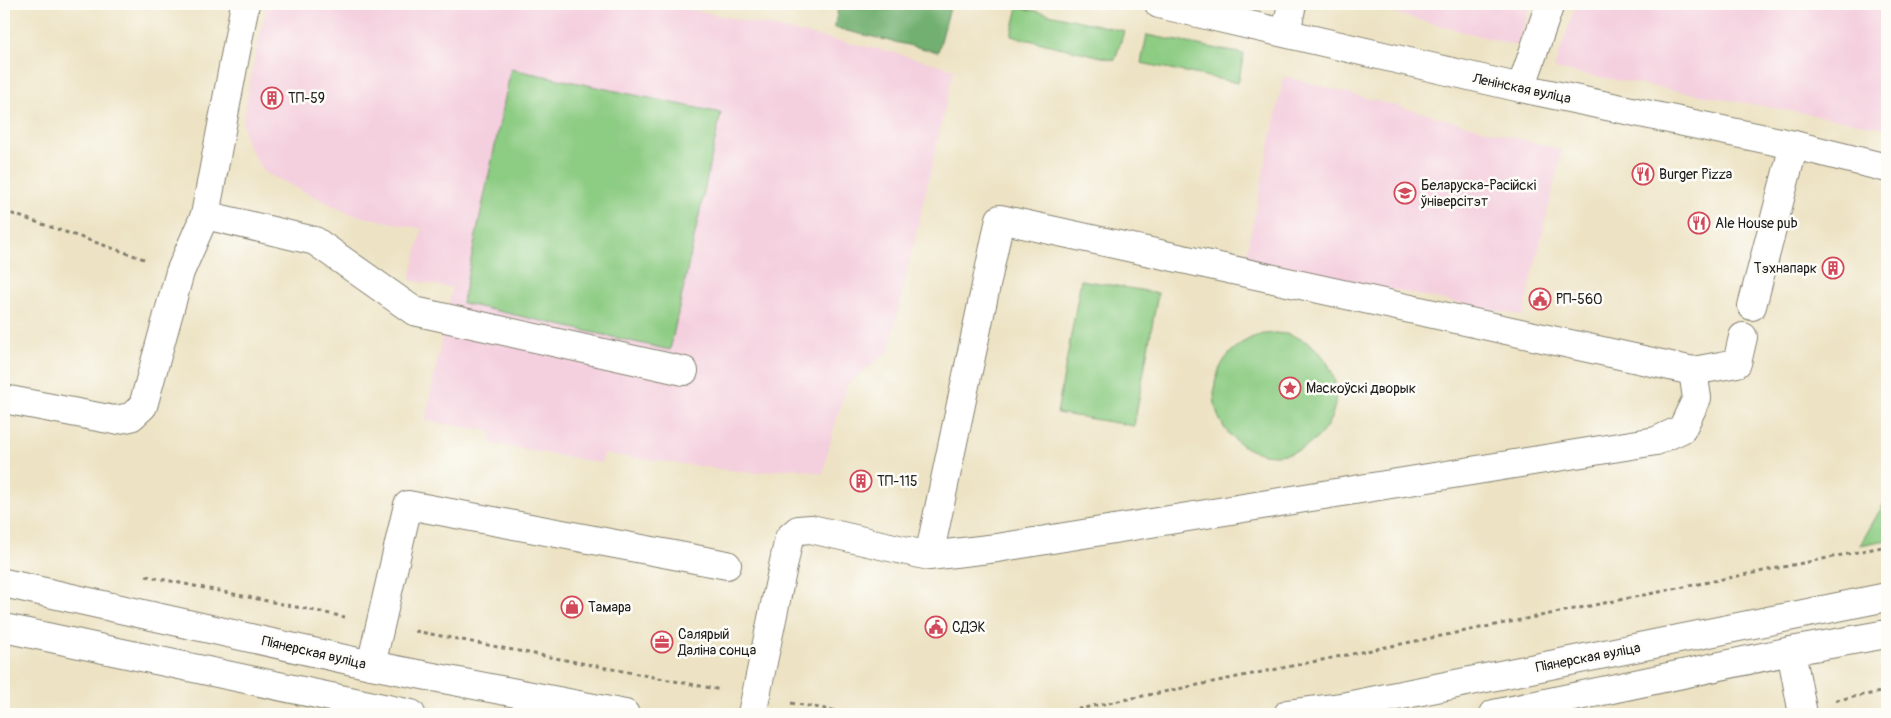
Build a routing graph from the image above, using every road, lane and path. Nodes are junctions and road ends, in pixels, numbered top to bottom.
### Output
1 (245, 4) edge
2 (1158, 4) edge
3 (1292, 4) edge
4 (1550, 4) edge
5 (1286, 33) junction
6 (1521, 88) junction
7 (1794, 145) junction
8 (1887, 168) edge
9 (4, 211) edge
10 (205, 215) junction
11 (180, 272) junction
12 (1752, 306) dead end
13 (1743, 337) dead end
14 (684, 371) dead end
15 (1693, 371) junction
16 (4, 399) edge
17 (1887, 546) edge
18 (929, 556) junction
19 (726, 565) dead end
20 (139, 574) dead end
21 (4, 583) edge
22 (1887, 597) edge
23 (381, 625) junction
24 (4, 628) edge
25 (1887, 634) edge
26 (1791, 651) junction
27 (371, 665) junction
28 (1887, 691) edge
29 (1878, 692) dead end
30 (754, 706) edge
31 (1343, 710) edge
32 (411, 714) edge
33 (625, 714) edge
34 (854, 714) edge
35 (1054, 714) edge
36 (1288, 714) edge
37 (1494, 714) edge
38 (1803, 714) edge

1 - 10 main road
2 - 5 main road, Ленінская вуліца
3 - 5 main road
4 - 6 main road
5 - 6 main road, Ленінская вуліца
6 - 7 main road, Ленінская вуліца
7 - 8 main road, Ленінская вуліца
7 - 12 main road
9 - 11 path
10 - 11 main road
10 - 14 main road
11 - 16 main road
13 - 15 main road
15 - 18 main road
15 - 18 main road
17 - 35 path
18 - 30 main road
19 - 23 main road
20 - 23 path
21 - 27 main road, Піянерская вуліца
22 - 31 main road, Піянерская вуліца
23 - 27 main road
23 - 30 path
24 - 32 main road
25 - 26 main road
26 - 37 main road
26 - 38 main road
27 - 33 main road, Піянерская вуліца
28 - 29 path
30 - 34 path
31 - 36 main road, Піянерская вуліца

